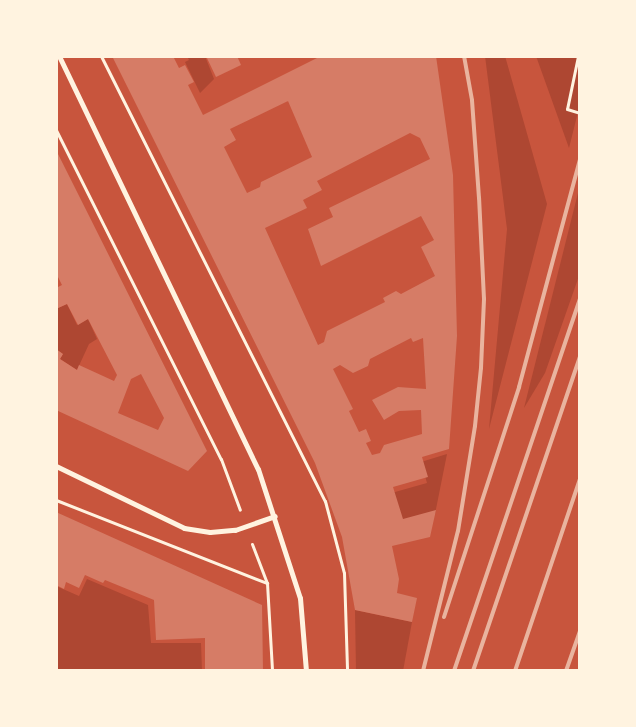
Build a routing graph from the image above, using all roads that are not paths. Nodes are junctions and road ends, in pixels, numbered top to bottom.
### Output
1 (59, 56) edge
2 (56, 466) edge
3 (275, 516) junction
4 (306, 671) edge

1 - 3 street
2 - 3 street
3 - 4 street

